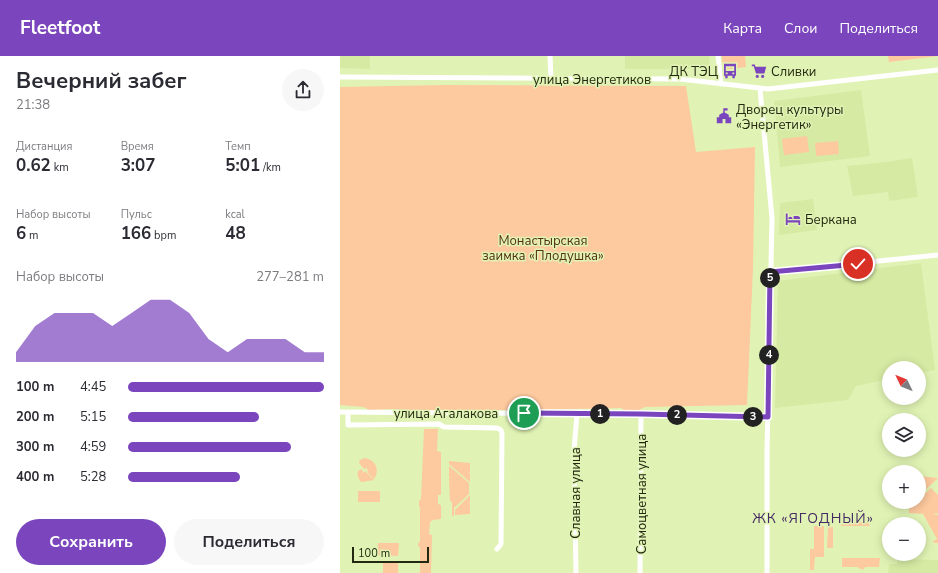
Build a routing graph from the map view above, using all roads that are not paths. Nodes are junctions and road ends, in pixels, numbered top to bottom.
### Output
1 (550, 56) edge
2 (718, 56) edge
3 (938, 70) edge
4 (340, 77) edge
5 (551, 78) junction
6 (721, 84) junction
7 (760, 89) junction
8 (938, 255) edge
9 (770, 272) junction
10 (340, 412) edge
11 (348, 412) junction
12 (577, 414) junction
13 (641, 414) junction
14 (768, 417) junction
15 (497, 549) dead end
16 (576, 573) edge
17 (640, 573) edge
18 (767, 573) edge

1 - 5 street
2 - 6 street
3 - 7 street, улица Энергетиков
4 - 5 street, улица Энергетиков
5 - 6 street, улица Энергетиков
6 - 7 street, улица Энергетиков
7 - 9 street
8 - 9 street
9 - 14 street
10 - 11 street, улица Агалакова
11 - 12 street, улица Агалакова
11 - 15 street
12 - 13 street, улица Агалакова
12 - 16 street, Славная улица
13 - 14 street, улица Агалакова
13 - 17 street, Самоцветная улица
14 - 18 street

